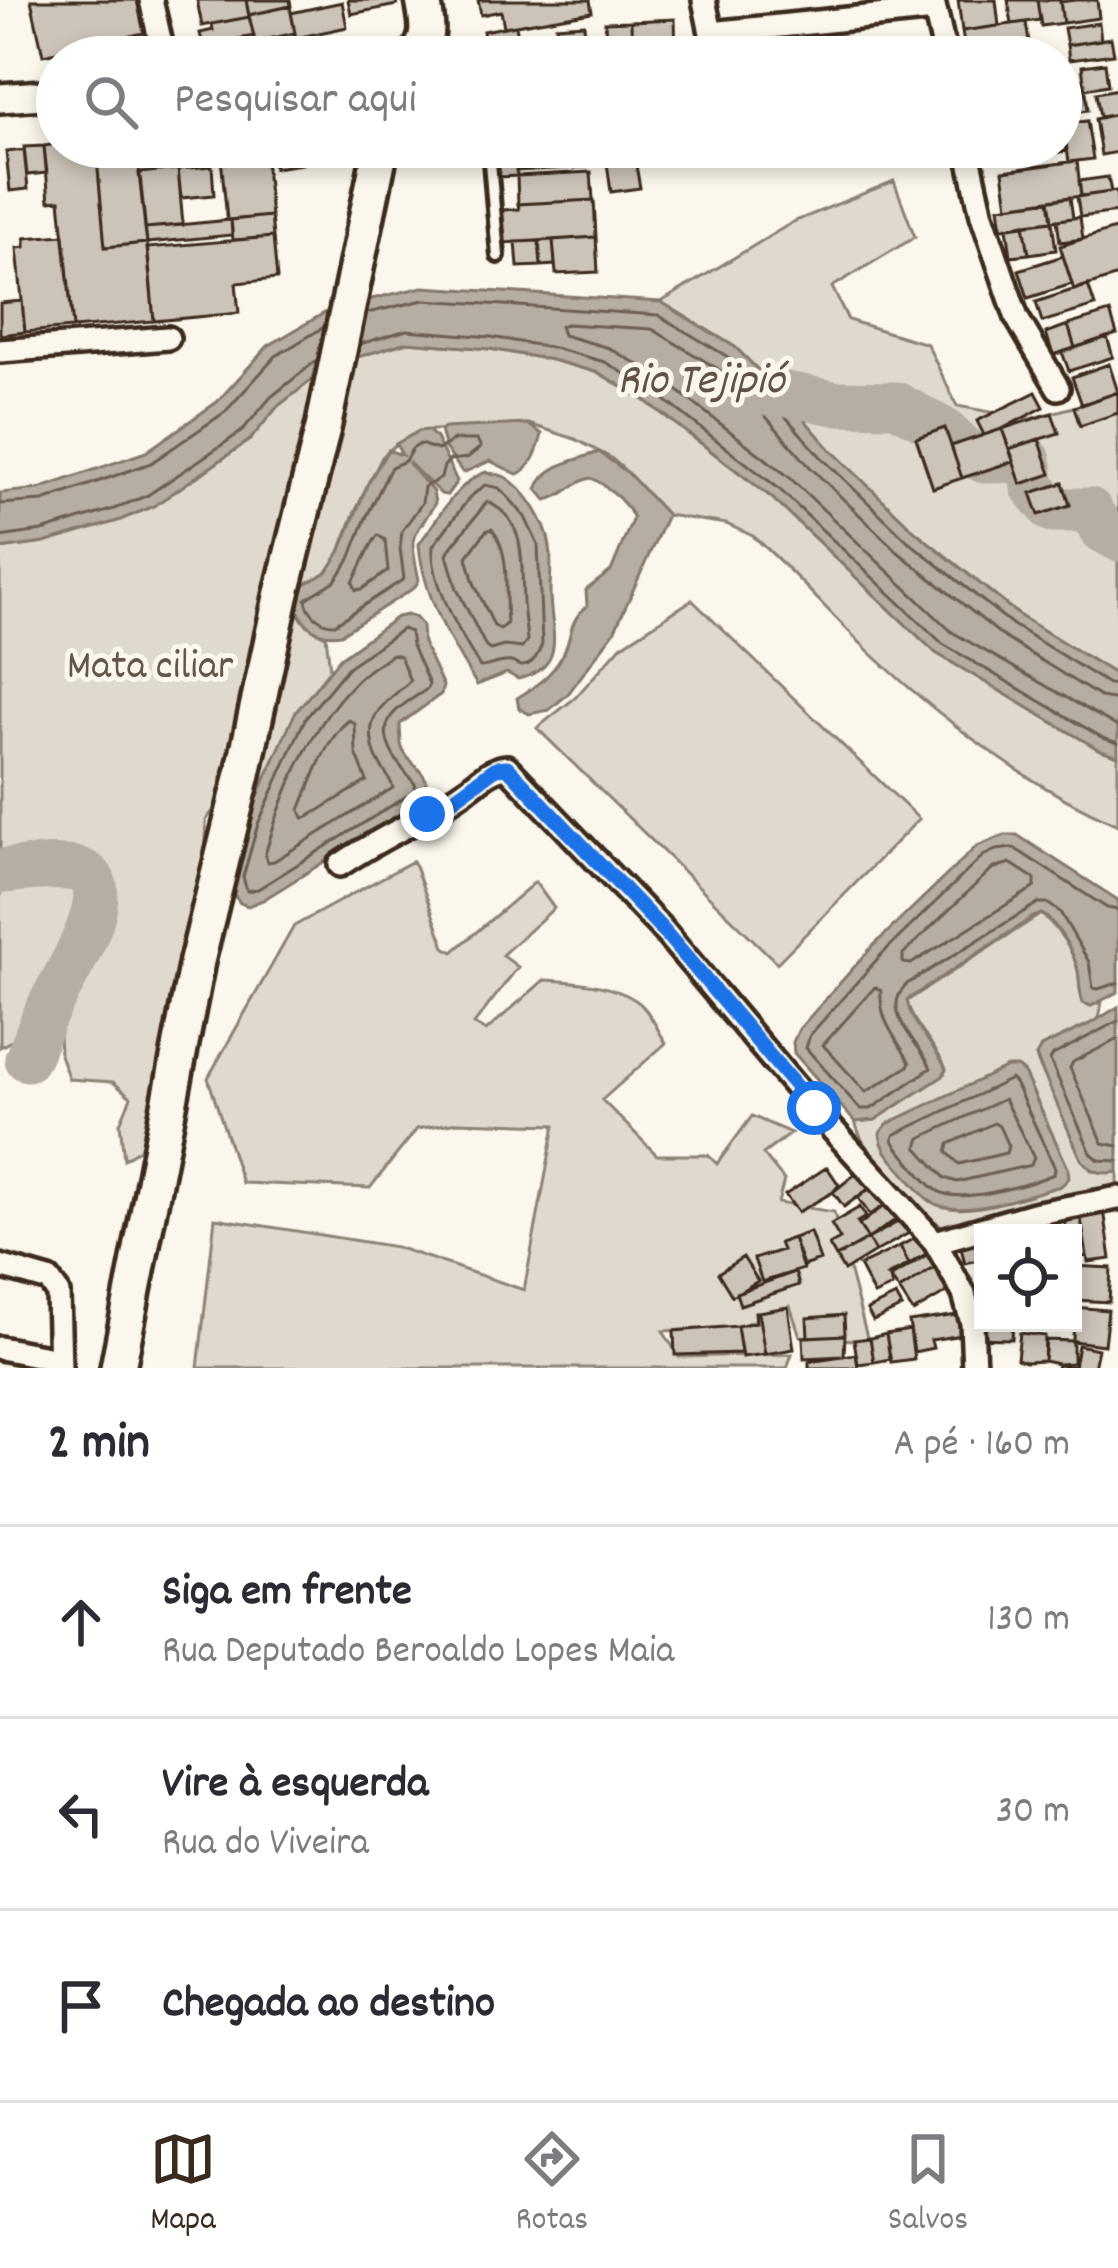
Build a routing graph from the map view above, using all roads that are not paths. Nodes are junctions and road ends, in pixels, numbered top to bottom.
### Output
1 (152, 0) edge
2 (423, 0) edge
3 (704, 0) edge
4 (934, 5) edge
5 (160, 36) edge
6 (426, 36) edge
7 (941, 36) edge
8 (36, 95) edge
9 (0, 98) edge
10 (376, 168) edge
11 (491, 168) edge
12 (972, 168) edge
13 (498, 256) dead end
14 (168, 338) dead end
15 (0, 351) edge
16 (1058, 388) dead end
17 (340, 865) dead end
18 (1118, 1198) edge
19 (935, 1242) junction
20 (0, 1266) edge
21 (0, 1348) edge
22 (59, 1363) edge
23 (118, 1368) edge
24 (974, 1368) edge

1 - 5 street
2 - 6 main road
3 - 4 street
4 - 7 street
8 - 9 street
10 - 23 main road
11 - 13 lane
12 - 16 street
14 - 15 street
17 - 19 street
18 - 19 street
19 - 24 street
20 - 22 street
21 - 22 street

